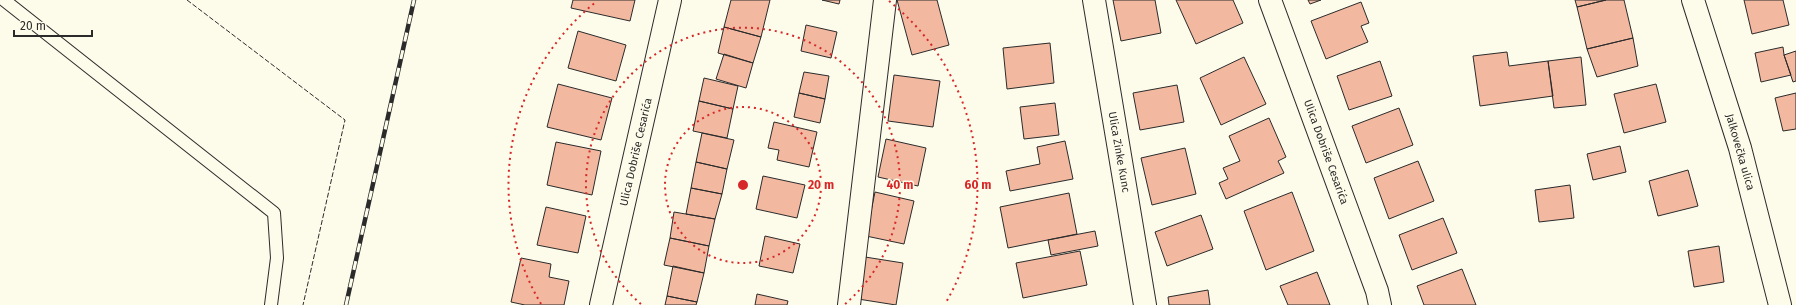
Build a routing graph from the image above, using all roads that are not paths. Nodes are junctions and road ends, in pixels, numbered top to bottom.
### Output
1 (4, 0) edge
2 (670, 0) edge
3 (885, 0) edge
4 (1094, 0) edge
5 (1270, 0) edge
6 (1693, 0) edge
7 (272, 305) edge
8 (601, 305) edge
9 (849, 305) edge
10 (1145, 305) edge
11 (1380, 305) edge
12 (1780, 305) edge

1 - 7 lane
2 - 8 street, Ulica Dobriše Cesarića
3 - 9 street
4 - 10 street, Ulica Zinke Kunc
5 - 11 street, Ulica Dobriše Cesarića
6 - 12 street, Jalkovečka ulica

